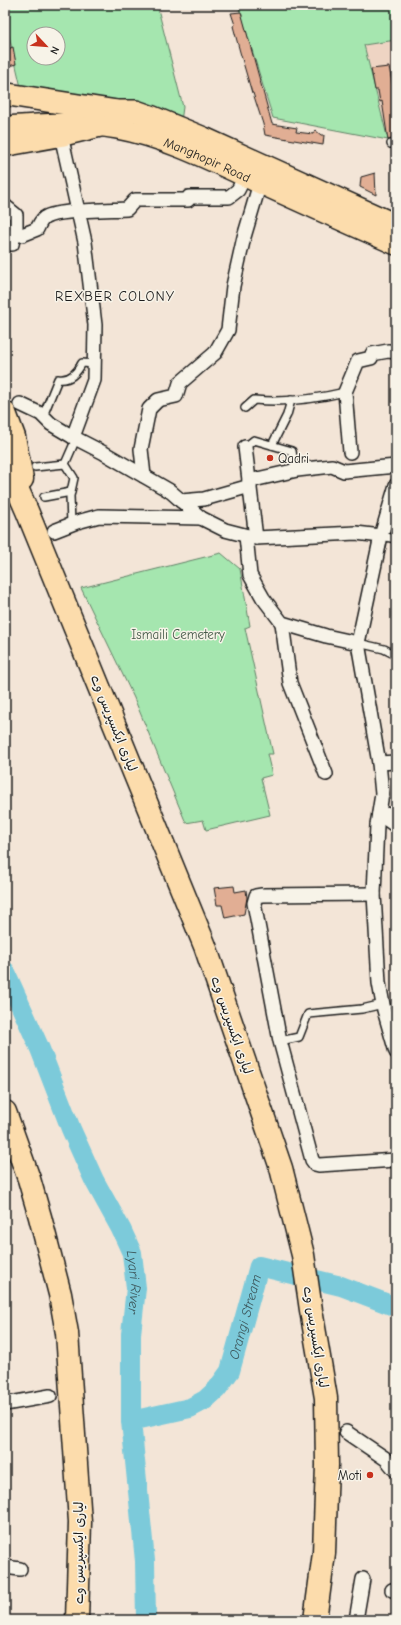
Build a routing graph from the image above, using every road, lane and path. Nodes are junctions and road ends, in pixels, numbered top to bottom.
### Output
1 (5, 94) edge
2 (5, 98) edge
3 (43, 100) junction
4 (114, 111) junction
5 (5, 113) edge
6 (98, 126) junction
7 (5, 128) edge
8 (61, 135) junction
9 (5, 145) edge
10 (253, 180) junction
11 (5, 206) edge
12 (79, 212) junction
13 (396, 225) edge
14 (16, 235) junction
15 (5, 244) edge
16 (396, 244) edge
17 (396, 352) edge
18 (95, 364) junction
19 (345, 392) junction
20 (291, 400) junction
21 (13, 408) edge
22 (245, 408) dead end
23 (43, 416) junction
24 (74, 438) junction
25 (272, 445) junction
26 (246, 447) joint
27 (350, 452) dead end
28 (5, 461) edge
29 (65, 464) junction
30 (396, 466) edge
31 (35, 467) dead end
32 (295, 470) junction
33 (144, 476) junction
34 (250, 483) junction
35 (396, 485) edge
36 (71, 492) junction
37 (44, 497) dead end
38 (181, 500) junction
39 (27, 511) junction
40 (201, 518) junction
41 (71, 524) junction
42 (54, 531) dead end
43 (381, 536) junction
44 (251, 537) junction
45 (396, 539) edge
46 (282, 623) junction
47 (358, 643) junction
48 (396, 655) edge
49 (396, 762) edge
50 (379, 763) junction
51 (326, 774) dead end
52 (396, 811) edge
53 (379, 813) junction
54 (396, 826) edge
55 (374, 894) junction
56 (383, 1004) junction
57 (280, 1041) junction
58 (396, 1052) edge
59 (5, 1112) edge
60 (396, 1160) edge
61 (50, 1396) dead end
62 (5, 1404) edge
63 (346, 1432) dead end
64 (396, 1471) edge
65 (5, 1567) edge
66 (20, 1569) dead end
67 (363, 1578) dead end
68 (77, 1620) edge
69 (315, 1620) edge
70 (356, 1620) edge

1 - 3 highway
2 - 3 highway
3 - 4 highway
4 - 5 main road, Manghopir Road
4 - 13 main road, Manghopir Road
6 - 7 main road, Manghopir Road
6 - 8 highway
6 - 10 main road, Manghopir Road
8 - 9 highway
8 - 12 street
10 - 12 street
10 - 16 main road, Manghopir Road
10 - 33 street
11 - 14 street
12 - 14 street
12 - 18 street
14 - 15 street
17 - 19 street
18 - 23 lane
18 - 24 street
19 - 20 lane
19 - 27 street
20 - 22 lane
20 - 25 lane
21 - 23 street
21 - 39 highway
23 - 24 street
24 - 29 lane
24 - 33 street
25 - 26 lane
25 - 32 lane
26 - 34 street
28 - 39 highway, لیاری ایکسپریس وے
29 - 31 lane
29 - 36 lane
30 - 32 street
32 - 34 street
33 - 38 street
34 - 38 street
34 - 44 street
35 - 43 street
36 - 37 lane
36 - 41 lane
38 - 40 street
39 - 69 highway, لیاری ایکسپریس وے
40 - 41 street
40 - 44 street
41 - 42 street
43 - 44 street
43 - 45 lane
43 - 47 street
44 - 46 street
46 - 47 street
46 - 51 street
47 - 48 lane
47 - 50 street
49 - 50 street
50 - 53 street
52 - 53 lane
53 - 54 street
53 - 55 street
55 - 56 street
55 - 57 street
56 - 57 lane
56 - 58 street
57 - 60 street
59 - 68 highway, لیاری ایکسپریس وے
61 - 62 street
63 - 64 street
65 - 66 street
67 - 70 street

